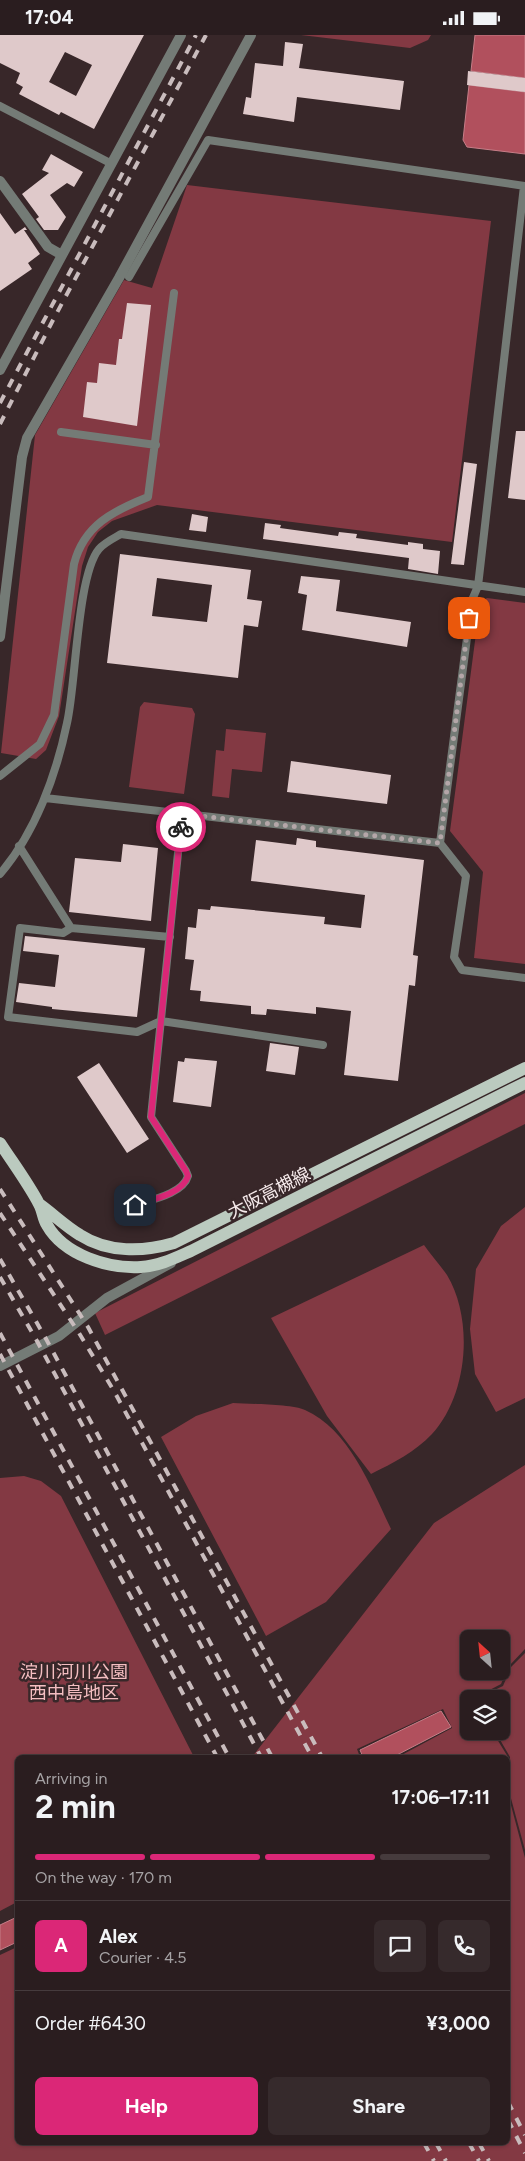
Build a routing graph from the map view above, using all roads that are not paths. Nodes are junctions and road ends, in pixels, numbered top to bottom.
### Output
1 (180, 35) edge
2 (251, 35) edge
3 (0, 106) edge
4 (112, 164) junction
5 (0, 181) edge
6 (525, 186) edge
7 (62, 255) junction
8 (130, 277) dead end
9 (174, 293) dead end
10 (0, 370) edge
11 (60, 433) dead end
12 (156, 445) junction
13 (478, 586) junction
14 (525, 593) edge
15 (0, 637) edge
16 (0, 776) edge
17 (45, 798) junction
18 (182, 814) junction
19 (440, 843) junction
20 (19, 846) junction
21 (0, 874) edge
22 (71, 928) junction
23 (170, 937) junction
24 (525, 978) edge
25 (161, 1021) junction
26 (323, 1045) dead end
27 (525, 1068) edge
28 (525, 1083) edge
29 (0, 1143) edge
30 (40, 1204) junction
31 (135, 1205) dead end
32 (191, 1251) junction
33 (0, 1366) edge

1 - 4 street
2 - 15 street
3 - 4 lane
4 - 7 street
5 - 7 street
6 - 8 lane
6 - 13 lane
7 - 10 street
9 - 12 lane
11 - 12 lane
12 - 16 lane
13 - 14 lane
13 - 17 lane
13 - 19 lane
17 - 18 lane
17 - 20 lane
18 - 19 lane
18 - 23 lane
19 - 24 lane
20 - 21 lane
20 - 22 lane
22 - 23 lane
22 - 25 lane
23 - 25 lane
25 - 26 lane
25 - 31 lane
27 - 30 main road, 大阪高槻線
28 - 32 main road, 大阪高槻線
29 - 30 main road, 大阪高槻線
30 - 32 main road, 大阪高槻線
32 - 33 street

